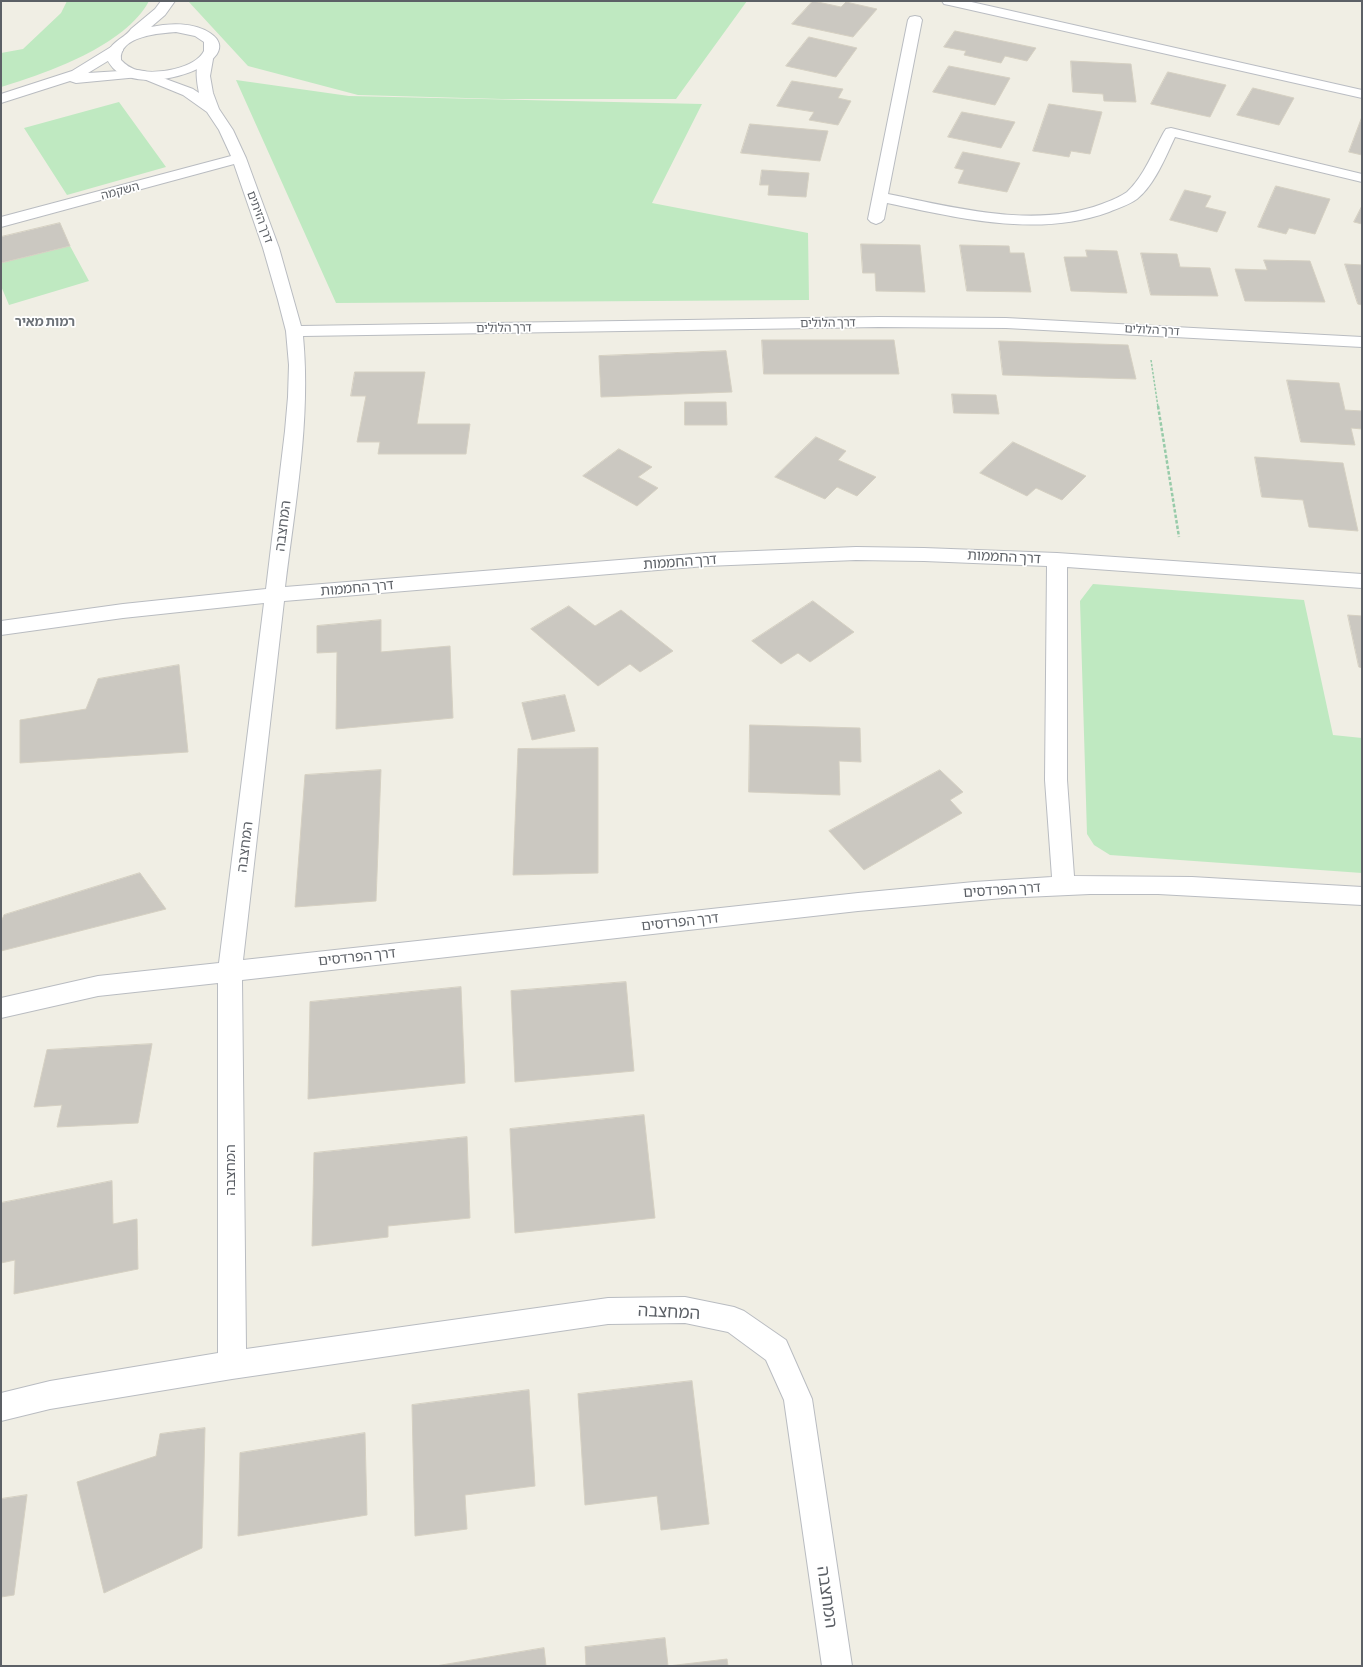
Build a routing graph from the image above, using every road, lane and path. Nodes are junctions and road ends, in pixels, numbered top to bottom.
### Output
1 (168, 1) edge
2 (949, 1) edge
3 (180, 9) edge
4 (915, 20) dead end
5 (199, 33) junction
6 (129, 38) junction
7 (116, 50) junction
8 (206, 59) junction
9 (140, 74) junction
10 (40, 88) junction
11 (1362, 94) edge
12 (1, 99) edge
13 (212, 109) junction
14 (239, 158) junction
15 (1362, 178) edge
16 (880, 197) junction
17 (876, 219) dead end
18 (1, 222) edge
19 (1147, 330) junction
20 (294, 331) junction
21 (1362, 342) edge
22 (1057, 560) junction
23 (1184, 567) junction
24 (1362, 581) edge
25 (275, 595) junction
26 (1, 628) edge
27 (1064, 886) junction
28 (1362, 896) edge
29 (230, 971) junction
30 (1, 1008) edge
31 (232, 1365) junction
32 (1, 1406) edge
33 (837, 1666) edge

1 - 6 street
2 - 11 street
3 - 5 street
4 - 16 street
5 - 6 street
5 - 8 street, דרך הזיתים
6 - 7 street
7 - 9 street, דרך הזיתים
7 - 10 street
8 - 9 street
8 - 13 street, דרך הזיתים
9 - 10 street
9 - 13 street, דרך הזיתים
10 - 12 street
13 - 14 street, דרך הזיתים
14 - 18 street, השקמה
14 - 20 street, דרך הזיתים
15 - 16 street
16 - 17 street
19 - 20 street, דרך הלולים
19 - 21 street, דרך הלולים
19 - 23 path
20 - 25 street, המחצבה
22 - 23 street, דרך החממות
22 - 25 street, דרך החממות
22 - 27 street
23 - 24 street, דרך החממות
25 - 26 street, דרך החממות
25 - 29 street, המחצבה
27 - 28 street, דרך הפרדסים
27 - 29 street, דרך הפרדסים
29 - 30 street, דרך הפרדסים
29 - 31 street, המחצבה
31 - 32 street, המחצבה
31 - 33 street, המחצבה

